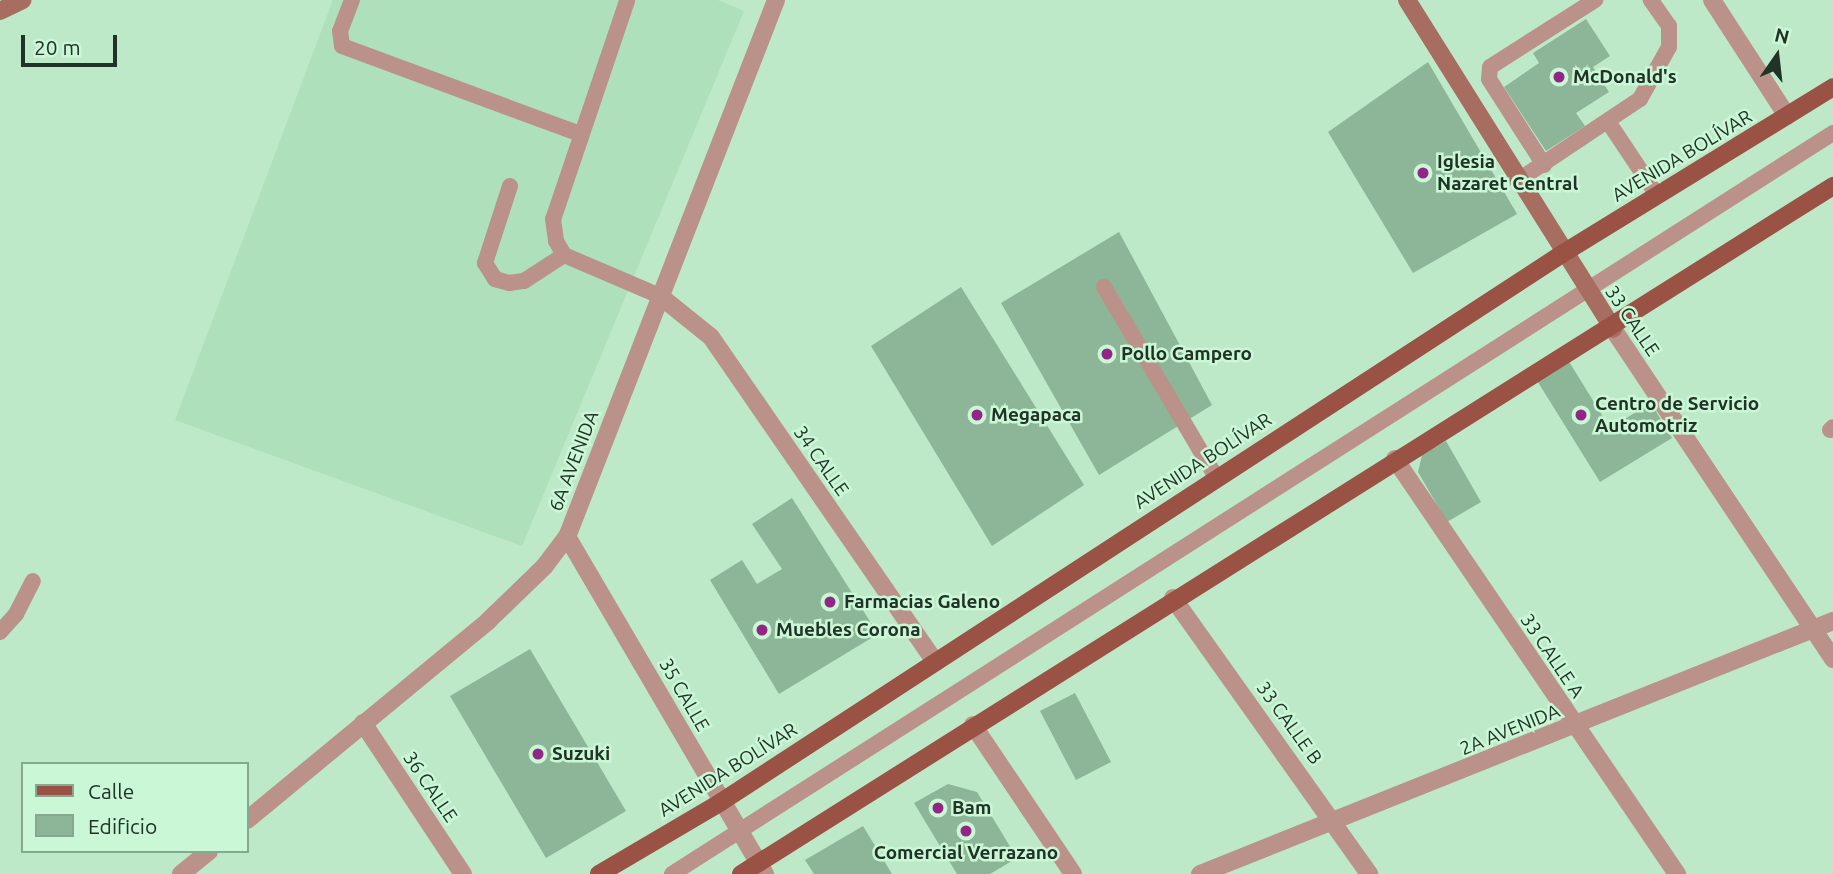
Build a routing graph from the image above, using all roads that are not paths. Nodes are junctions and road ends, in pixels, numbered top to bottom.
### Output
1 (23, 0) edge
2 (352, 0) edge
3 (776, 0) edge
4 (1407, 0) edge
5 (1595, 0) edge
6 (1651, 0) edge
7 (1712, 0) edge
8 (627, 1) edge
9 (0, 11) edge
10 (1833, 87) edge
11 (1787, 116) junction
12 (1609, 123) junction
13 (1833, 133) edge
14 (580, 134) junction
15 (1544, 165) junction
16 (1517, 181) junction
17 (510, 186) dead end
18 (1833, 187) edge
19 (1657, 195) junction
20 (1562, 254) junction
21 (564, 255) junction
22 (1104, 287) dead end
23 (1586, 291) junction
24 (660, 296) junction
25 (1613, 329) junction
26 (1395, 459) junction
27 (1216, 477) junction
28 (567, 537) junction
29 (33, 581) dead end
30 (1173, 598) junction
31 (1833, 621) edge
32 (1814, 629) junction
33 (0, 632) edge
34 (1833, 659) edge
35 (935, 662) junction
36 (363, 723) junction
37 (973, 725) junction
38 (1574, 726) junction
39 (721, 802) junction
40 (248, 819) edge
41 (1334, 822) junction
42 (740, 833) junction
43 (207, 853) edge
44 (762, 869) edge
45 (181, 874) edge
46 (463, 874) edge
47 (599, 874) edge
48 (672, 874) edge
49 (741, 874) edge
50 (1073, 874) edge
51 (1200, 874) edge
52 (1369, 874) edge
53 (1677, 874) edge

1 - 9 main road
2 - 14 lane
3 - 24 street, 6A AVENIDA
4 - 16 main road, 33 CALLE
5 - 15 lane
6 - 12 lane
7 - 11 street
8 - 14 lane
10 - 11 main road, AVENIDA BOLÍVAR
11 - 19 main road, AVENIDA BOLÍVAR
12 - 15 lane
12 - 19 lane
13 - 23 lane
14 - 21 lane
15 - 16 lane
16 - 20 main road, 33 CALLE
17 - 21 lane
18 - 25 main road
19 - 20 main road, AVENIDA BOLÍVAR
20 - 23 main road, 33 CALLE
20 - 27 main road, AVENIDA BOLÍVAR
21 - 24 lane
22 - 27 lane
23 - 25 main road, 33 CALLE
23 - 42 lane
24 - 28 street, 6A AVENIDA
24 - 35 street, 34 CALLE
25 - 26 main road
25 - 32 street, 33 CALLE
26 - 30 main road
26 - 38 street, 33 CALLE A
27 - 35 main road, AVENIDA BOLÍVAR
28 - 36 street, 6A AVENIDA
28 - 39 street, 35 CALLE
29 - 33 lane
30 - 37 main road
30 - 41 street, 33 CALLE B
31 - 32 street, 2A AVENIDA
32 - 34 street, 33 CALLE
32 - 38 street, 2A AVENIDA
35 - 39 main road, AVENIDA BOLÍVAR
36 - 40 street, 6A AVENIDA
36 - 46 street, 36 CALLE
37 - 44 main road
37 - 50 street
38 - 41 street, 2A AVENIDA
38 - 53 street, 33 CALLE A
39 - 42 street, 35 CALLE
39 - 47 main road, AVENIDA BOLÍVAR
41 - 51 street, 2A AVENIDA
41 - 52 street, 33 CALLE B
42 - 44 street, 35 CALLE
42 - 48 lane
43 - 45 street
44 - 49 main road

